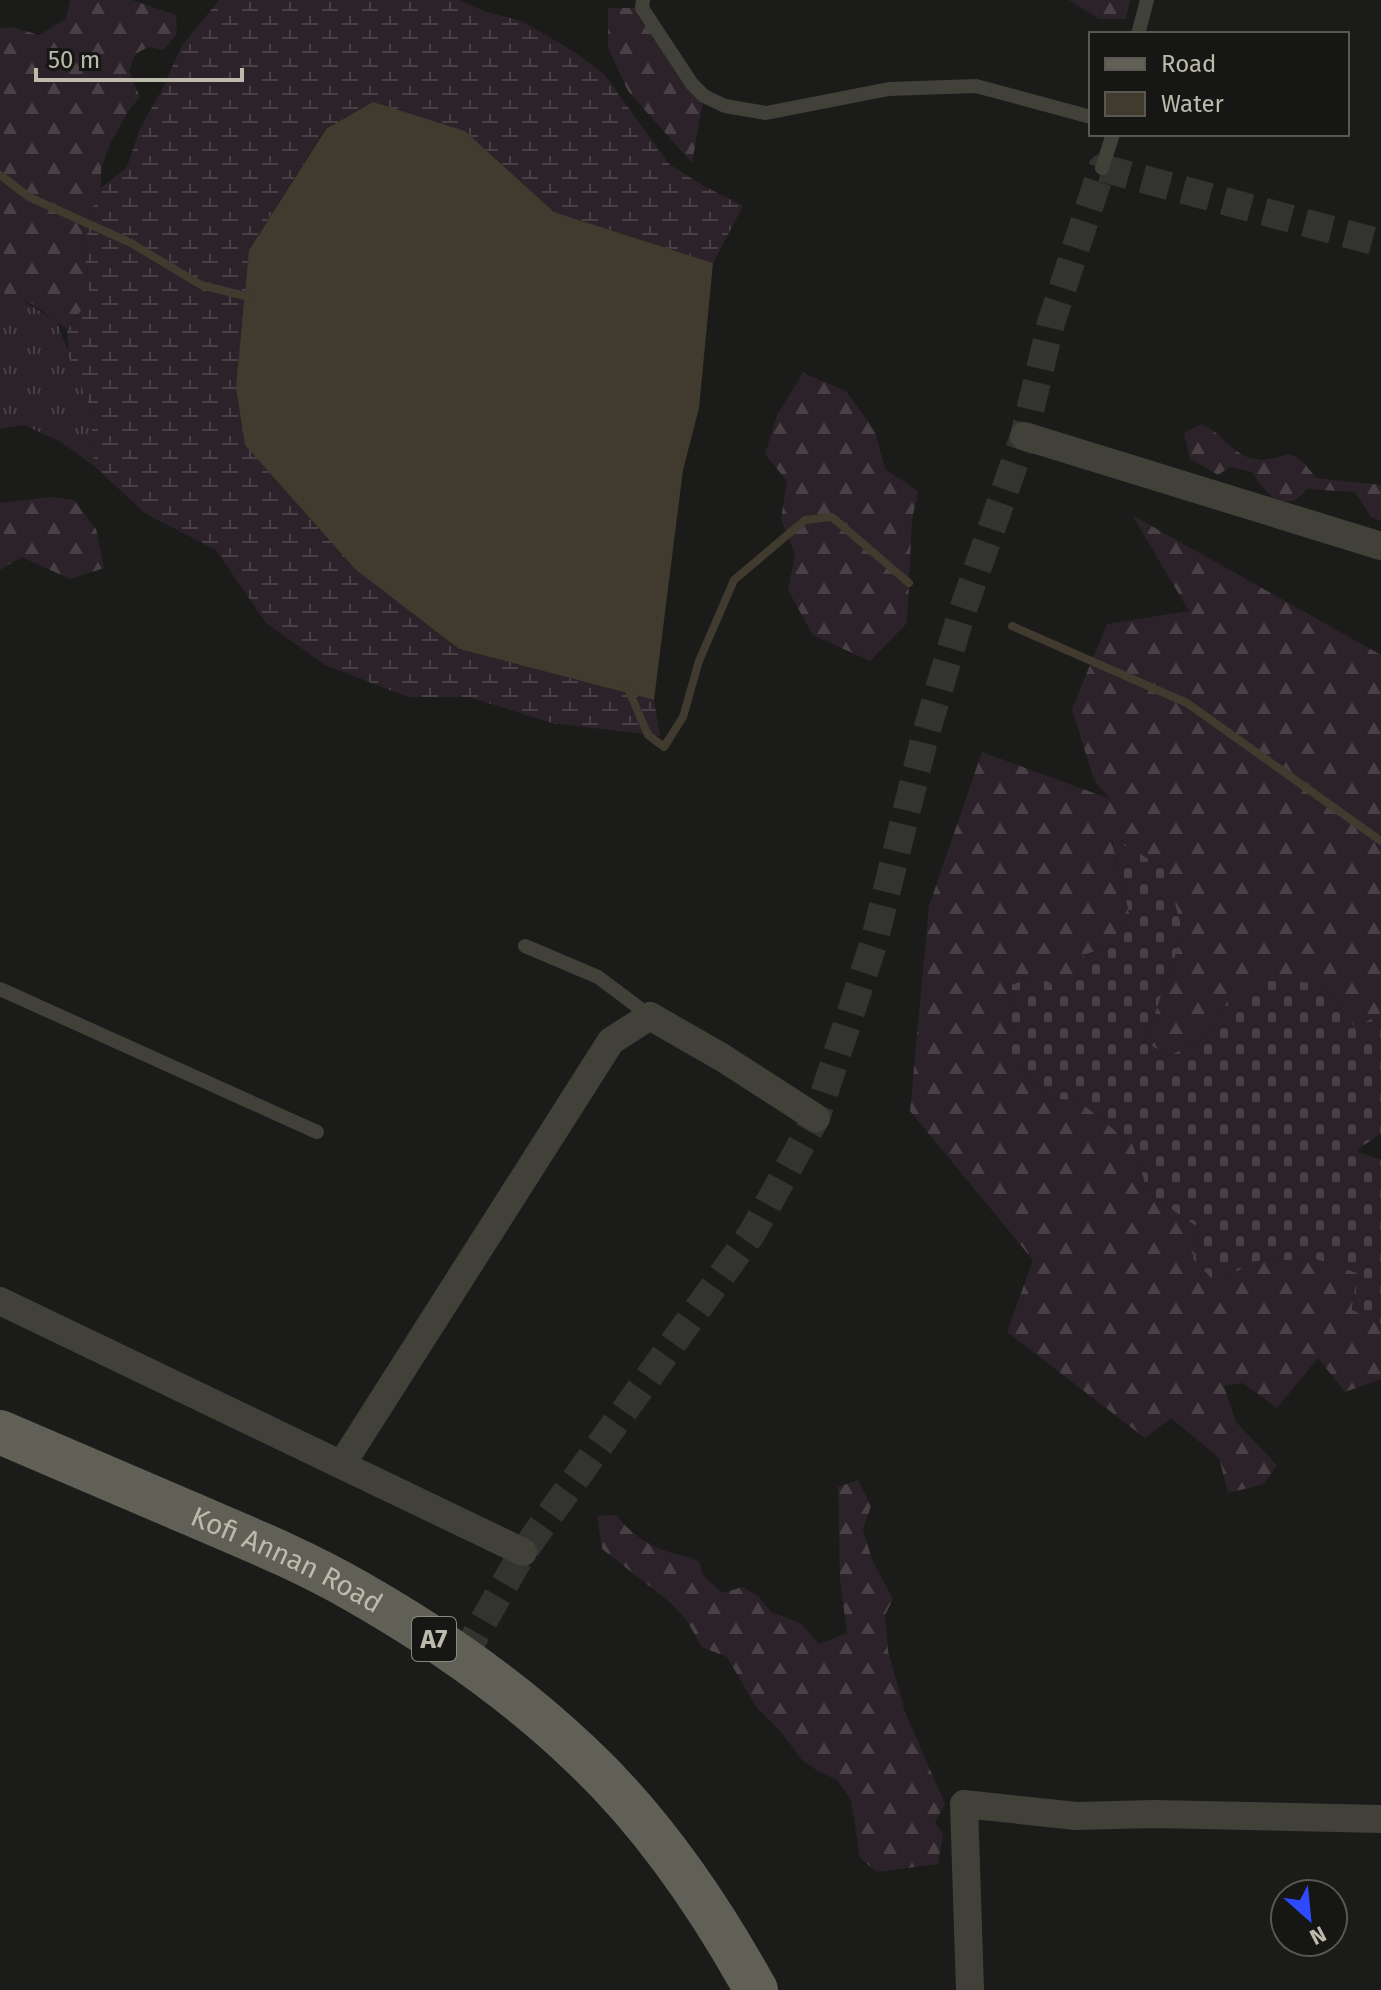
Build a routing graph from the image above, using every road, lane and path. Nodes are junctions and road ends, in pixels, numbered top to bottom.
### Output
1 (643, 0) edge
2 (1147, 0) edge
3 (1139, 32) edge
4 (1089, 116) edge
5 (1112, 136) edge
6 (1102, 168) dead end
7 (1024, 436) dead end
8 (1381, 546) edge
9 (525, 946) dead end
10 (0, 989) edge
11 (650, 1016) junction
12 (816, 1118) dead end
13 (317, 1132) dead end
14 (0, 1301) edge
15 (0, 1432) edge
16 (342, 1464) junction
17 (523, 1552) dead end
18 (1381, 1819) edge
19 (756, 1990) edge
20 (970, 1990) edge

1 - 4 lane
2 - 3 lane
5 - 6 lane
7 - 8 street
9 - 11 lane
10 - 13 lane
11 - 12 street
11 - 16 street
14 - 16 street
15 - 19 main road, Kofi Annan Road / A7
16 - 17 street
18 - 20 street

